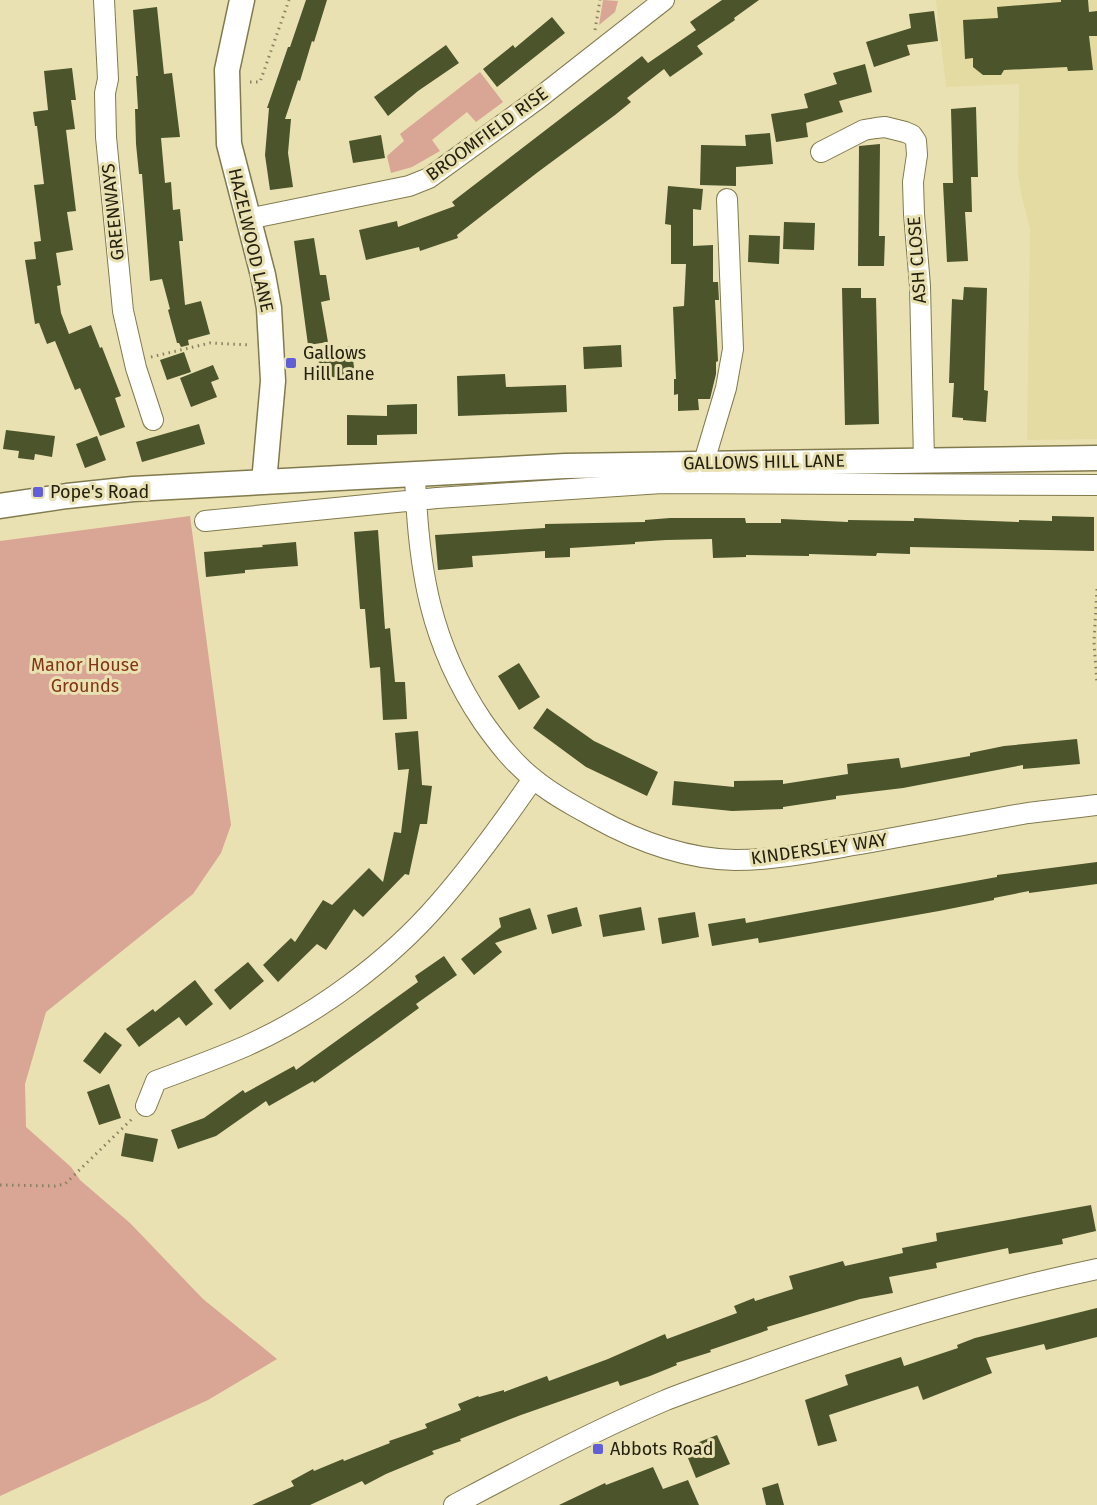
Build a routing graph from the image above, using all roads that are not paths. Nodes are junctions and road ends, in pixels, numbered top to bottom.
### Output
1 (104, 0) edge
2 (242, 0) edge
3 (664, 0) edge
4 (643, 6) edge
5 (821, 152) dead end
6 (728, 198) dead end
7 (248, 219) junction
8 (153, 420) dead end
9 (1097, 458) edge
10 (924, 460) junction
11 (706, 463) junction
12 (415, 475) junction
13 (264, 482) junction
14 (1097, 485) edge
15 (416, 500) junction
16 (0, 506) edge
17 (205, 522) dead end
18 (533, 779) junction
19 (1097, 805) edge
20 (146, 1106) road end
21 (1097, 1269) edge
22 (454, 1505) edge

1 - 8 street, GREENWAYS
2 - 7 street, HAZELWOOD LANE
3 - 4 street, BROOMFIELD RISE
4 - 7 street, BROOMFIELD RISE
5 - 10 street, ASH CLOSE
6 - 11 street
7 - 13 street, HAZELWOOD LANE
9 - 10 street, GALLOWS HILL LANE
10 - 11 street, GALLOWS HILL LANE
11 - 12 street, GALLOWS HILL LANE
12 - 13 street, GALLOWS HILL LANE
12 - 15 street, KINDERSLEY WAY
13 - 16 street, GALLOWS HILL LANE
14 - 15 street, GALLOWS HILL LANE
15 - 17 street, GALLOWS HILL LANE
15 - 18 street, KINDERSLEY WAY
18 - 19 street, KINDERSLEY WAY
18 - 20 street
21 - 22 street

